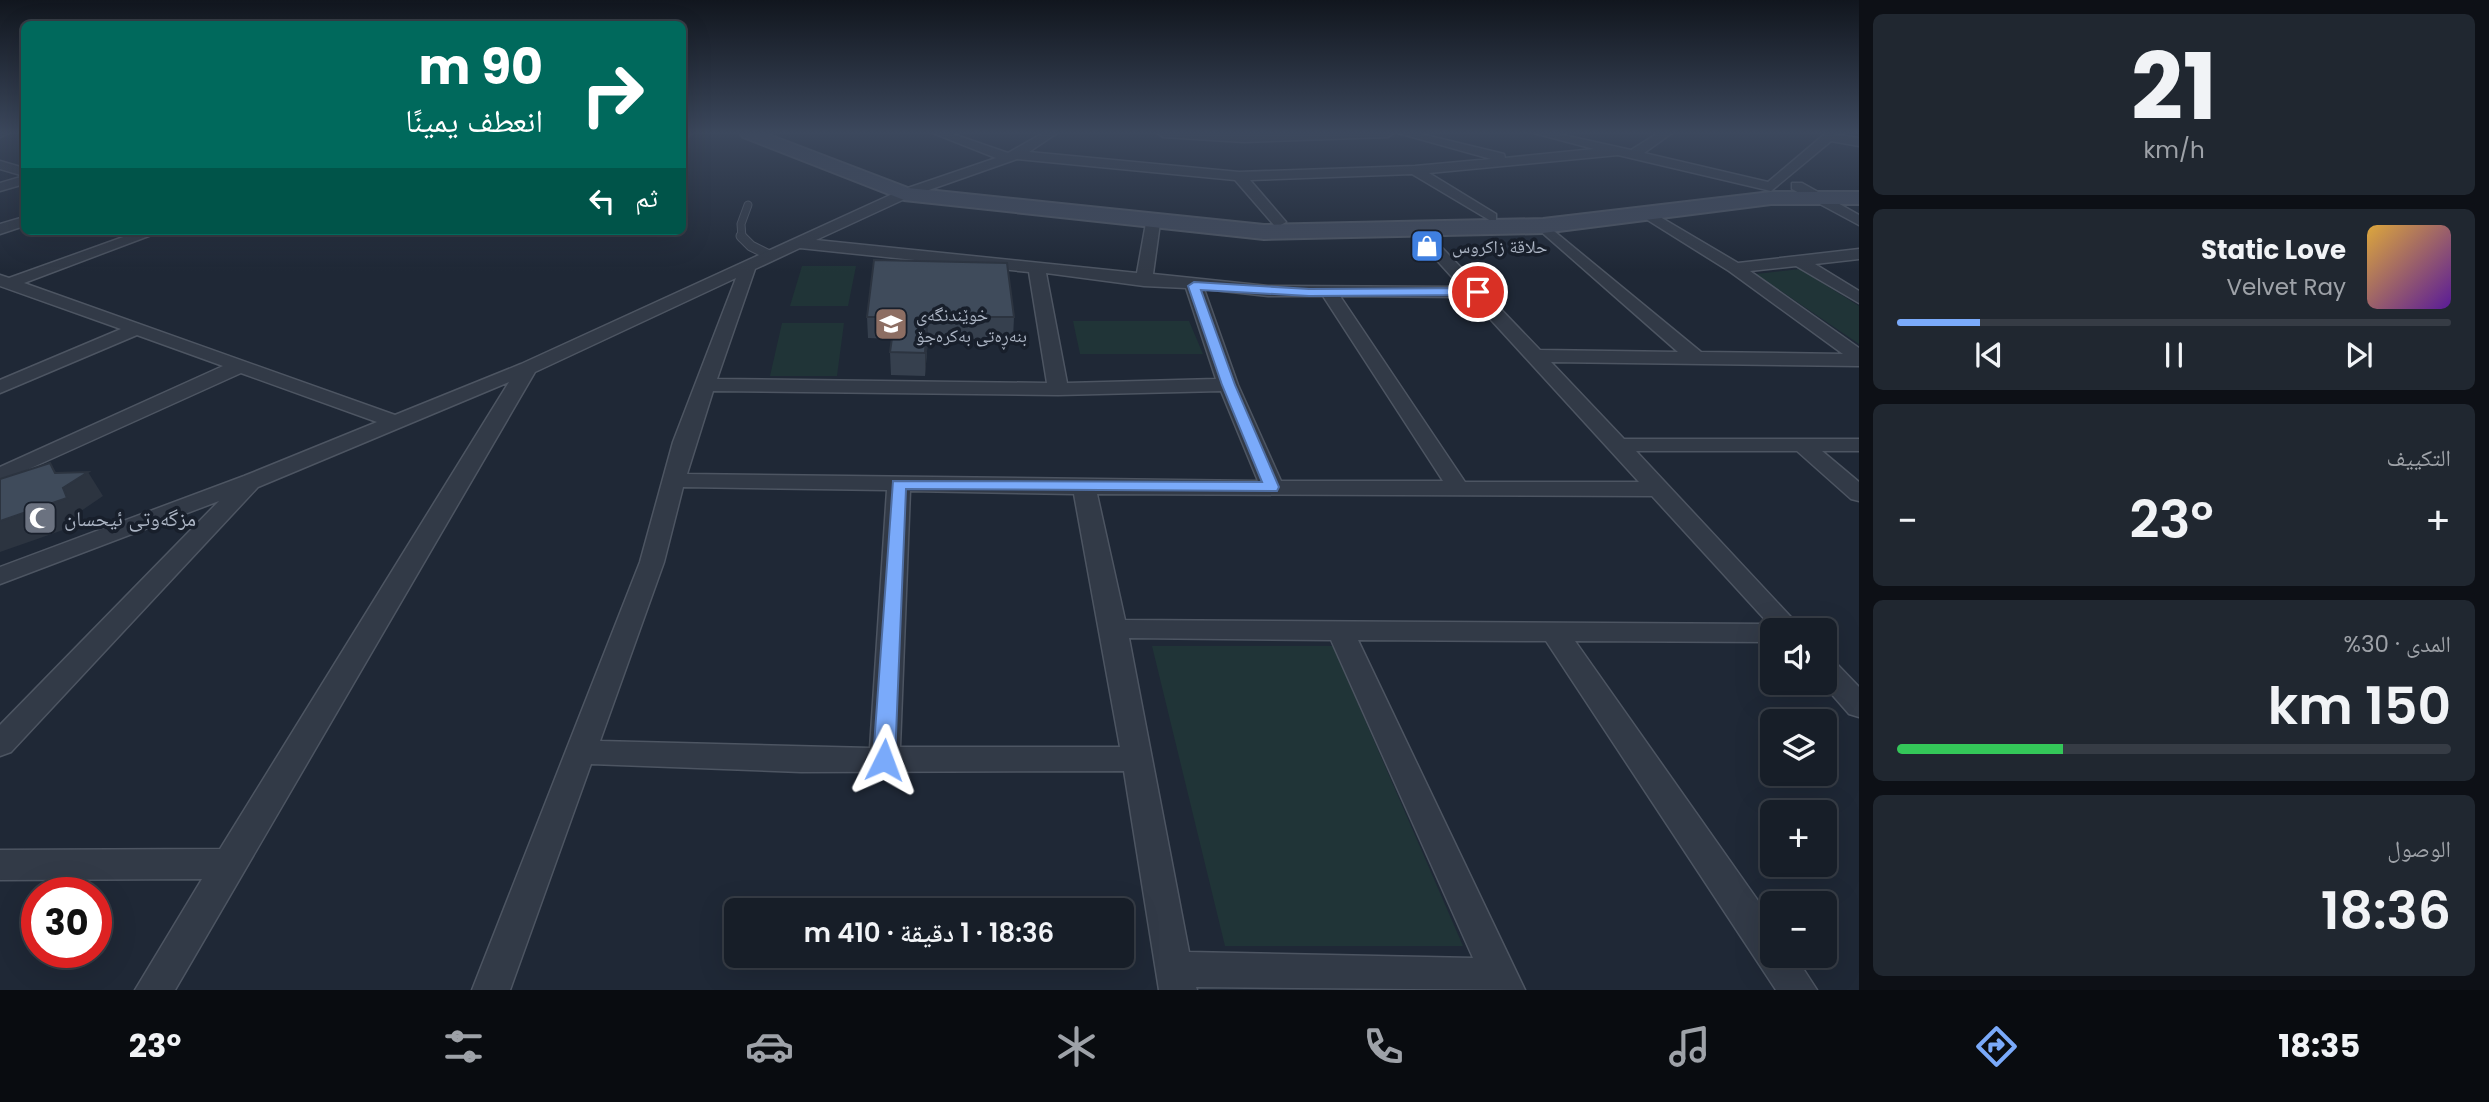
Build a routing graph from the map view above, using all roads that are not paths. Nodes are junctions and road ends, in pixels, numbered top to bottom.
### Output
1 (883, 179) edge
2 (891, 179) edge
3 (946, 179) edge
4 (1242, 179) edge
5 (1430, 179) edge
6 (1739, 179) edge
7 (1780, 179) edge
8 (21, 181) edge
9 (0, 187) edge
10 (1771, 187) junction
11 (914, 190) junction
12 (1859, 190) edge
13 (1806, 191) junction
14 (1859, 198) edge
15 (748, 205) dead end
16 (1644, 214) junction
17 (1491, 217) junction
18 (1859, 221) edge
19 (1279, 222) junction
20 (21, 223) edge
21 (1153, 223) junction
22 (1542, 226) junction
23 (0, 229) edge
24 (1419, 232) junction
25 (142, 235) edge
26 (796, 243) junction
27 (1859, 254) edge
28 (759, 260) junction
29 (1799, 261) junction
30 (1735, 268) junction
31 (1037, 269) junction
32 (4, 281) edge
33 (1144, 281) junction
34 (1194, 286) junction
35 (1478, 292) junction
36 (1329, 293) junction
37 (1859, 298) edge
38 (137, 329) junction
39 (1537, 356) junction
40 (1694, 356) junction
41 (1859, 358) edge
42 (240, 366) junction
43 (528, 368) junction
44 (706, 385) junction
45 (1228, 385) junction
46 (0, 387) edge
47 (1058, 388) junction
48 (393, 421) junction
49 (1618, 444) junction
50 (1802, 445) junction
51 (1859, 445) edge
52 (0, 475) edge
53 (673, 480) junction
54 (252, 481) junction
55 (899, 484) junction
56 (1084, 486) junction
57 (1272, 487) junction
58 (1458, 488) junction
59 (1659, 489) junction
60 (1859, 494) edge
61 (0, 576) edge
62 (1779, 618) edge
63 (1114, 629) junction
64 (1340, 631) junction
65 (1554, 632) junction
66 (1760, 634) edge
67 (1837, 682) edge
68 (1859, 706) edge
69 (0, 744) edge
70 (580, 752) junction
71 (1135, 759) junction
72 (884, 760) junction
73 (229, 864) junction
74 (0, 865) edge
75 (1760, 934) edge
76 (1783, 968) edge
77 (1176, 980) edge
78 (1503, 984) edge
79 (154, 990) edge
80 (491, 990) edge
81 (1798, 990) edge

1 - 11 main road
2 - 11 main road
3 - 11 street
4 - 19 street
5 - 17 street
6 - 10 street
7 - 10 street
8 - 9 street
10 - 13 main road
10 - 17 main road
11 - 19 main road
11 - 21 main road
11 - 26 street
12 - 13 main road
13 - 14 main road
13 - 16 main road
13 - 18 street
15 - 28 lane
16 - 22 main road
16 - 30 street
17 - 19 main road
20 - 23 street
21 - 24 main road
21 - 33 street
22 - 24 main road
22 - 40 street
24 - 35 street
25 - 32 street
26 - 28 street
26 - 31 street
27 - 29 street
28 - 43 street
28 - 44 street
29 - 30 street
29 - 37 street
30 - 41 street
31 - 33 street
31 - 47 street
32 - 38 street
33 - 34 street
34 - 36 street
34 - 45 street
35 - 36 street
35 - 39 street
36 - 58 street
38 - 42 street
38 - 46 street
39 - 40 street
39 - 49 street
40 - 41 street
42 - 48 street
42 - 52 street
43 - 48 street
43 - 73 street
44 - 47 street
44 - 53 street
45 - 47 street
45 - 57 street
48 - 54 street
49 - 50 street
49 - 59 street
50 - 51 street
50 - 60 street
53 - 55 street
53 - 70 street
54 - 61 street
54 - 69 street
55 - 56 street
55 - 72 street
56 - 57 street
56 - 63 street
57 - 58 street
58 - 59 street
59 - 62 street
63 - 64 street
63 - 71 street
64 - 65 street
64 - 78 street
65 - 66 street
65 - 75 street
67 - 68 street
70 - 72 street
70 - 80 street
71 - 72 street
71 - 77 street
73 - 74 street
73 - 79 street
76 - 81 street
77 - 78 street

